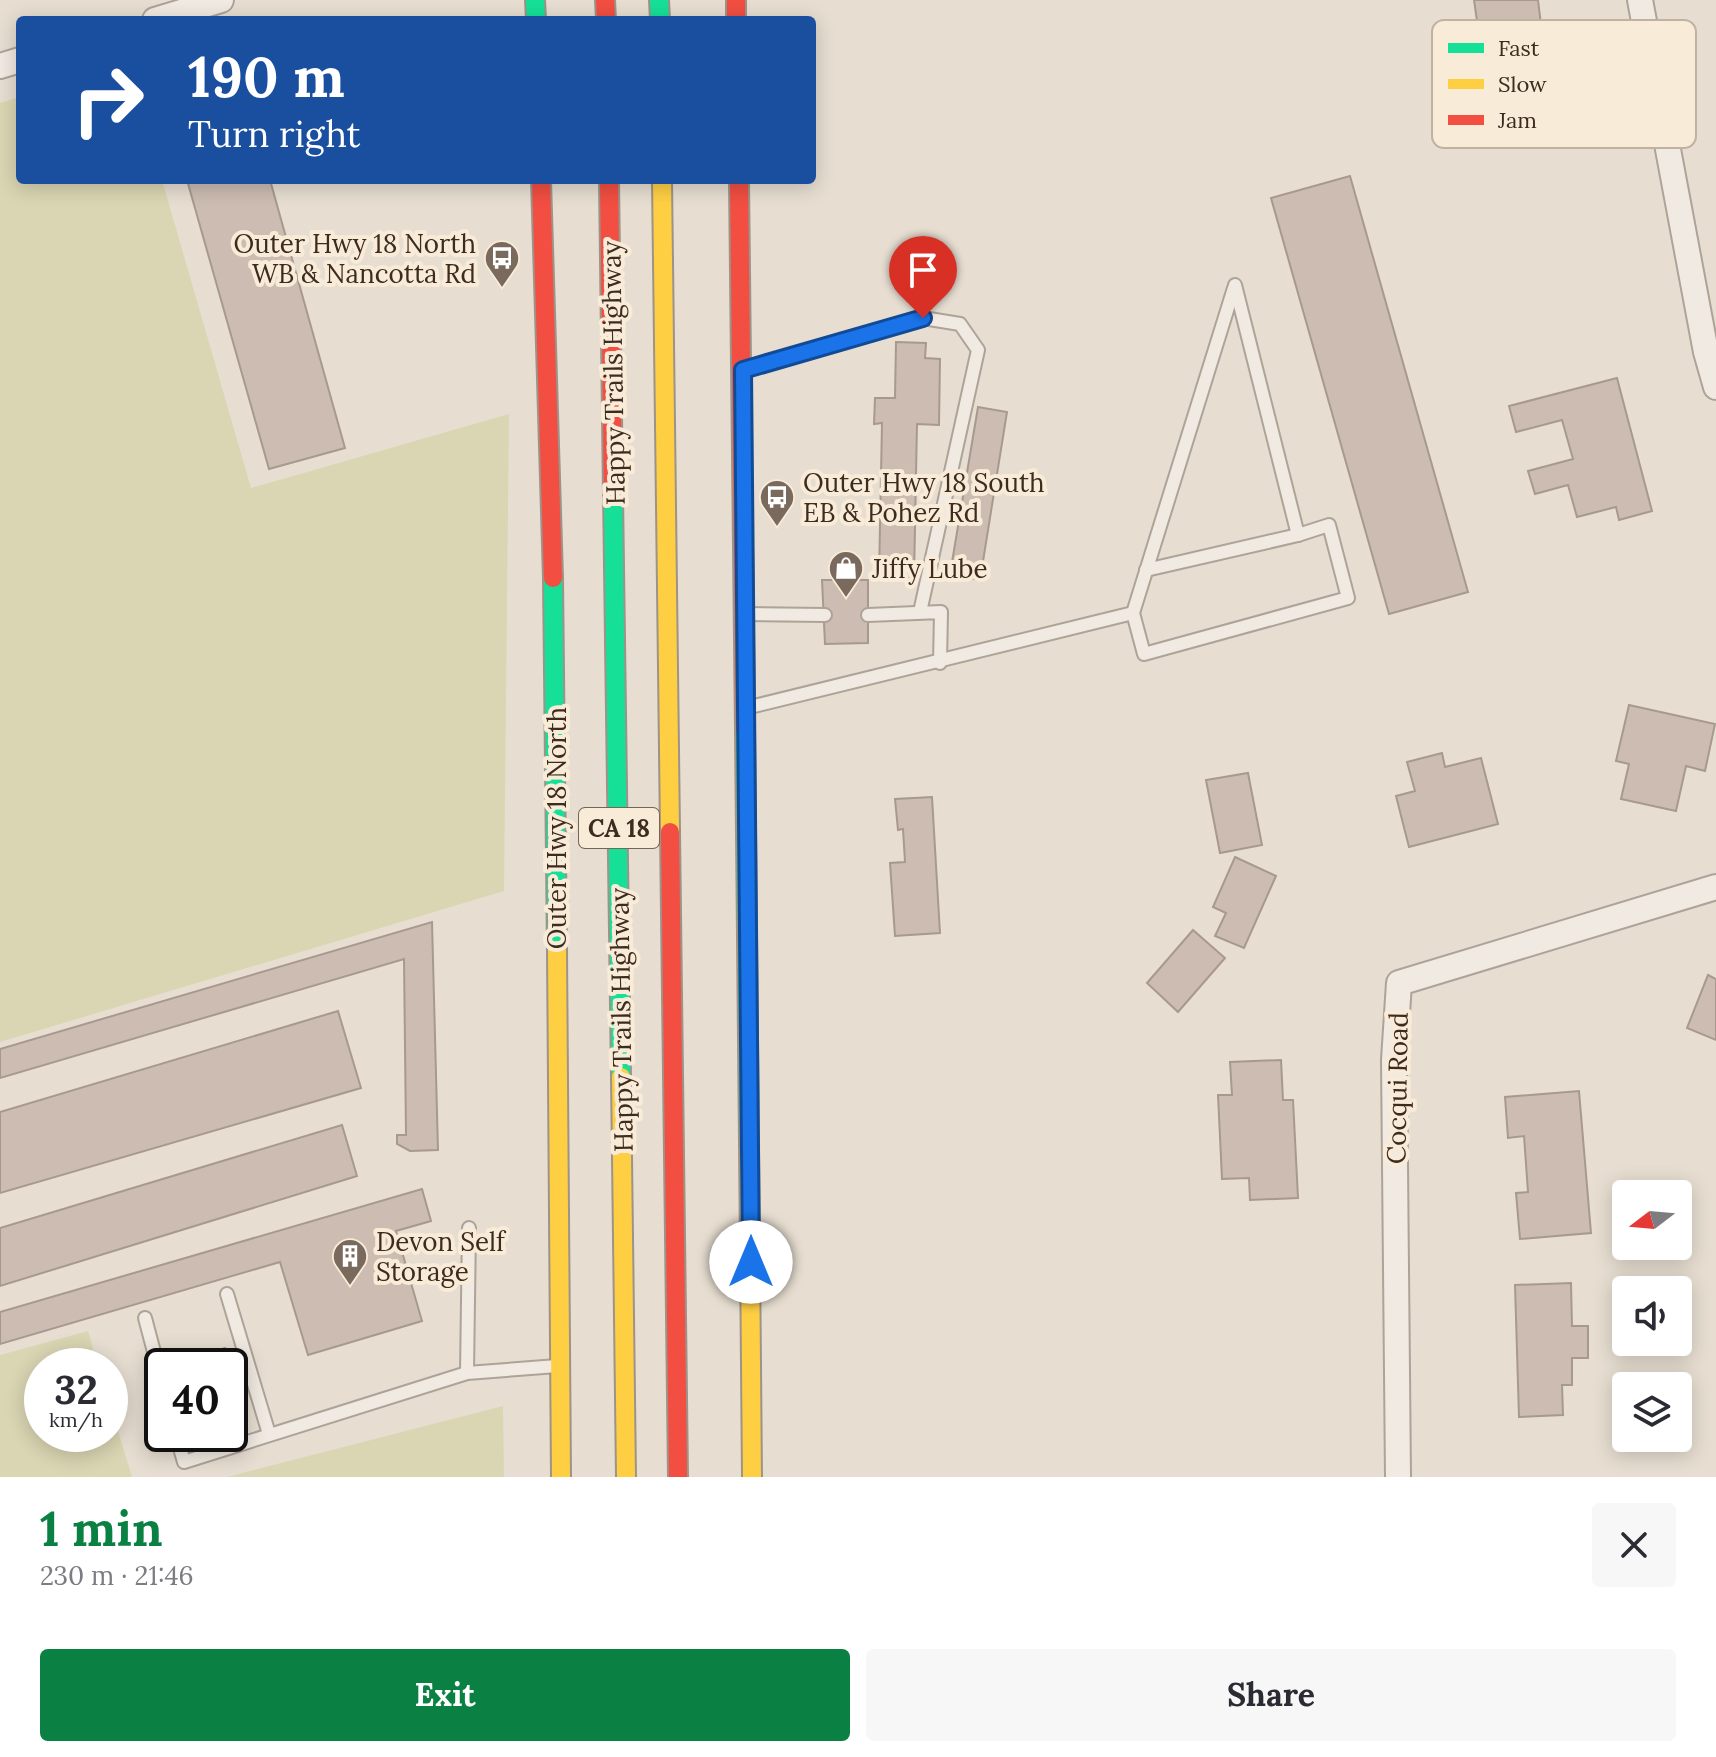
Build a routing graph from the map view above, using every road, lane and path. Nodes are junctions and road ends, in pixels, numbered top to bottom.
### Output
1 (221, 0) edge
2 (1640, 0) edge
3 (194, 14) edge
4 (1644, 20) edge
5 (1668, 148) edge
6 (541, 184) edge
7 (609, 184) edge
8 (662, 184) edge
9 (739, 184) edge
10 (743, 370) junction
11 (1716, 387) edge
12 (1298, 535) junction
13 (1146, 570) junction
14 (920, 612) junction
15 (1133, 613) junction
16 (745, 614) junction
17 (825, 615) dead end
18 (868, 615) dead end
19 (940, 663) junction
20 (746, 708) junction
21 (1716, 887) edge
22 (469, 1228) dead end
23 (227, 1294) dead end
24 (145, 1318) dead end
25 (153, 1348) edge
26 (560, 1366) junction
27 (467, 1373) junction
28 (269, 1434) junction
29 (248, 1441) edge
30 (181, 1452) edge
31 (214, 1452) edge
32 (561, 1477) edge
33 (626, 1477) edge
34 (678, 1477) edge
35 (752, 1477) edge
36 (1398, 1477) edge

1 - 3 street
2 - 4 street
5 - 11 street
6 - 26 street, Outer Hwy 18 North
7 - 33 street, Happy Trails Highway / CA 18
8 - 34 street, Happy Trails Highway / CA 18
9 - 10 street
10 - 14 lane
10 - 16 street
12 - 13 lane
12 - 13 lane
12 - 15 lane
13 - 15 lane
14 - 18 lane
14 - 19 lane
15 - 19 lane
16 - 17 lane
16 - 20 street
19 - 20 lane
20 - 35 street
21 - 36 street, Cocqui Road
22 - 27 lane
23 - 28 lane
24 - 25 lane
26 - 27 lane
26 - 32 street, Outer Hwy 18 North
27 - 28 lane
28 - 29 lane
30 - 31 lane

